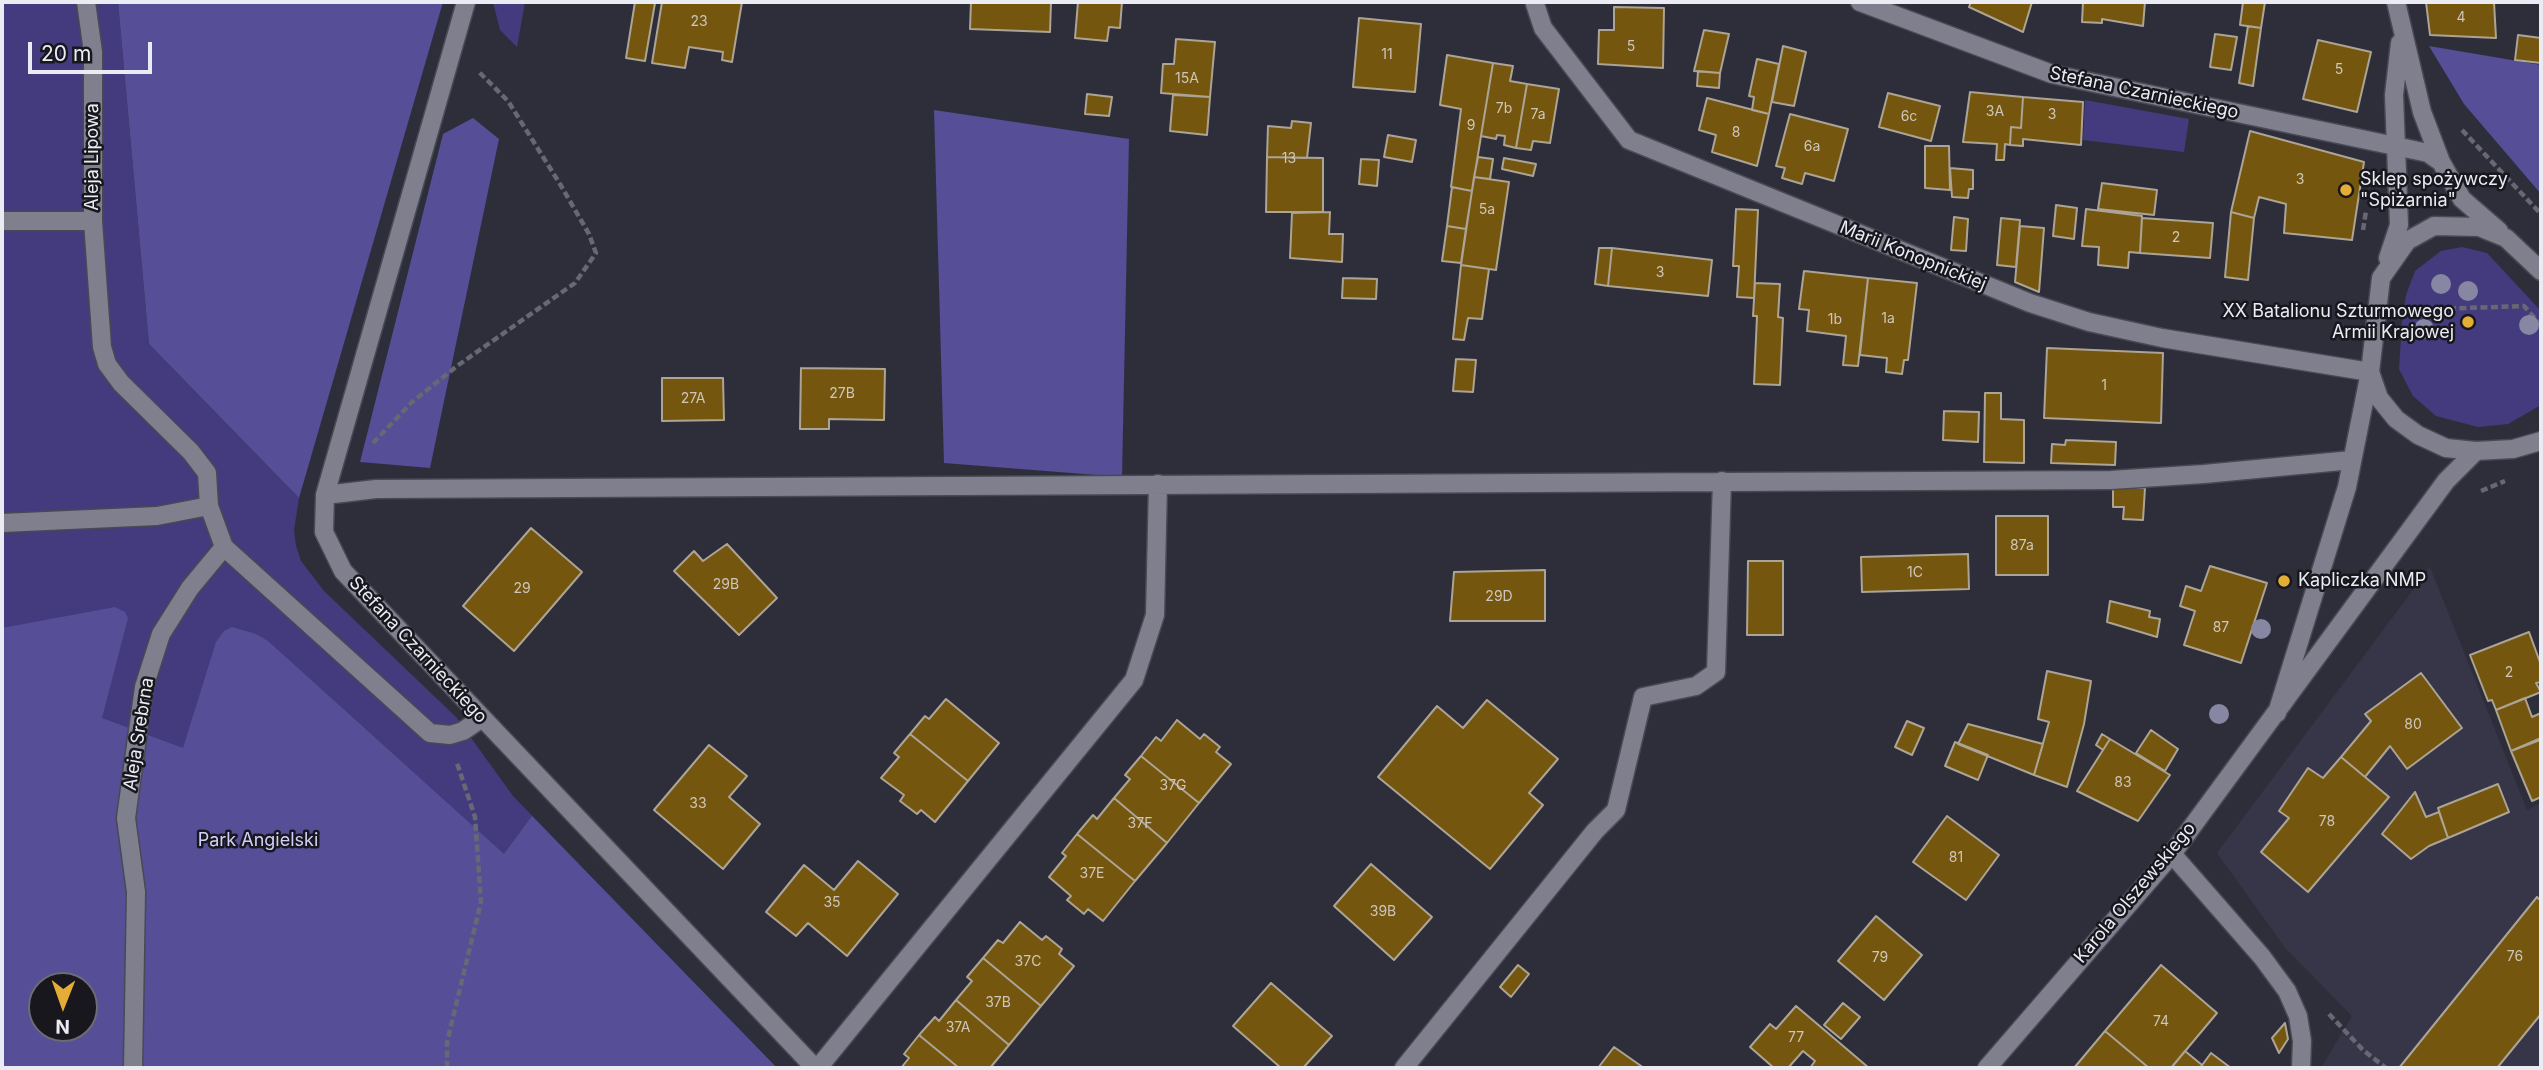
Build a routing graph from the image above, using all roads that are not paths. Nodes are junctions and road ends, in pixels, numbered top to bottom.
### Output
1 (86, 2) edge
2 (466, 2) edge
3 (1860, 2) edge
4 (2396, 2) edge
5 (1536, 3) edge
6 (2402, 33) junction
7 (2395, 146) junction
8 (2441, 162) junction
9 (93, 220) junction
10 (2, 221) edge
11 (2507, 238) junction
12 (2541, 271) edge
13 (2381, 278) junction
14 (2370, 372) junction
15 (2541, 441) edge
16 (2476, 451) junction
17 (2352, 460) junction
18 (1722, 481) junction
19 (1158, 484) junction
20 (325, 495) junction
21 (209, 506) junction
22 (2, 523) edge
23 (224, 547) junction
24 (2277, 713) junction
25 (482, 718) junction
26 (2172, 854) junction
27 (132, 1068) edge
28 (817, 1068) edge
29 (1404, 1068) edge
30 (1987, 1068) edge
31 (2301, 1068) edge

1 - 9 street, Aleja Lipowa
2 - 20 street, Stefana Czarnieckiego
3 - 7 street, Stefana Czarnieckiego
4 - 6 street
5 - 14 street, Marii Konopnickiej
6 - 7 street
6 - 8 street
7 - 8 street, Stefana Czarnieckiego
7 - 13 street
8 - 11 street
9 - 10 street, Aleja Lipowa
9 - 21 street
11 - 12 street
11 - 13 street
13 - 14 street
14 - 16 street
14 - 17 street, Karola Olszewskiego
15 - 16 street
16 - 24 street, Karola Olszewskiego
17 - 18 street
17 - 24 street, Karola Olszewskiego
18 - 19 street
18 - 29 street
19 - 20 street
19 - 28 street
20 - 25 street, Stefana Czarnieckiego
21 - 22 street
21 - 23 street
23 - 25 street
23 - 27 street, Aleja Srebrna
24 - 26 street, Karola Olszewskiego
25 - 28 street, Stefana Czarnieckiego
26 - 30 street, Karola Olszewskiego
26 - 31 street

